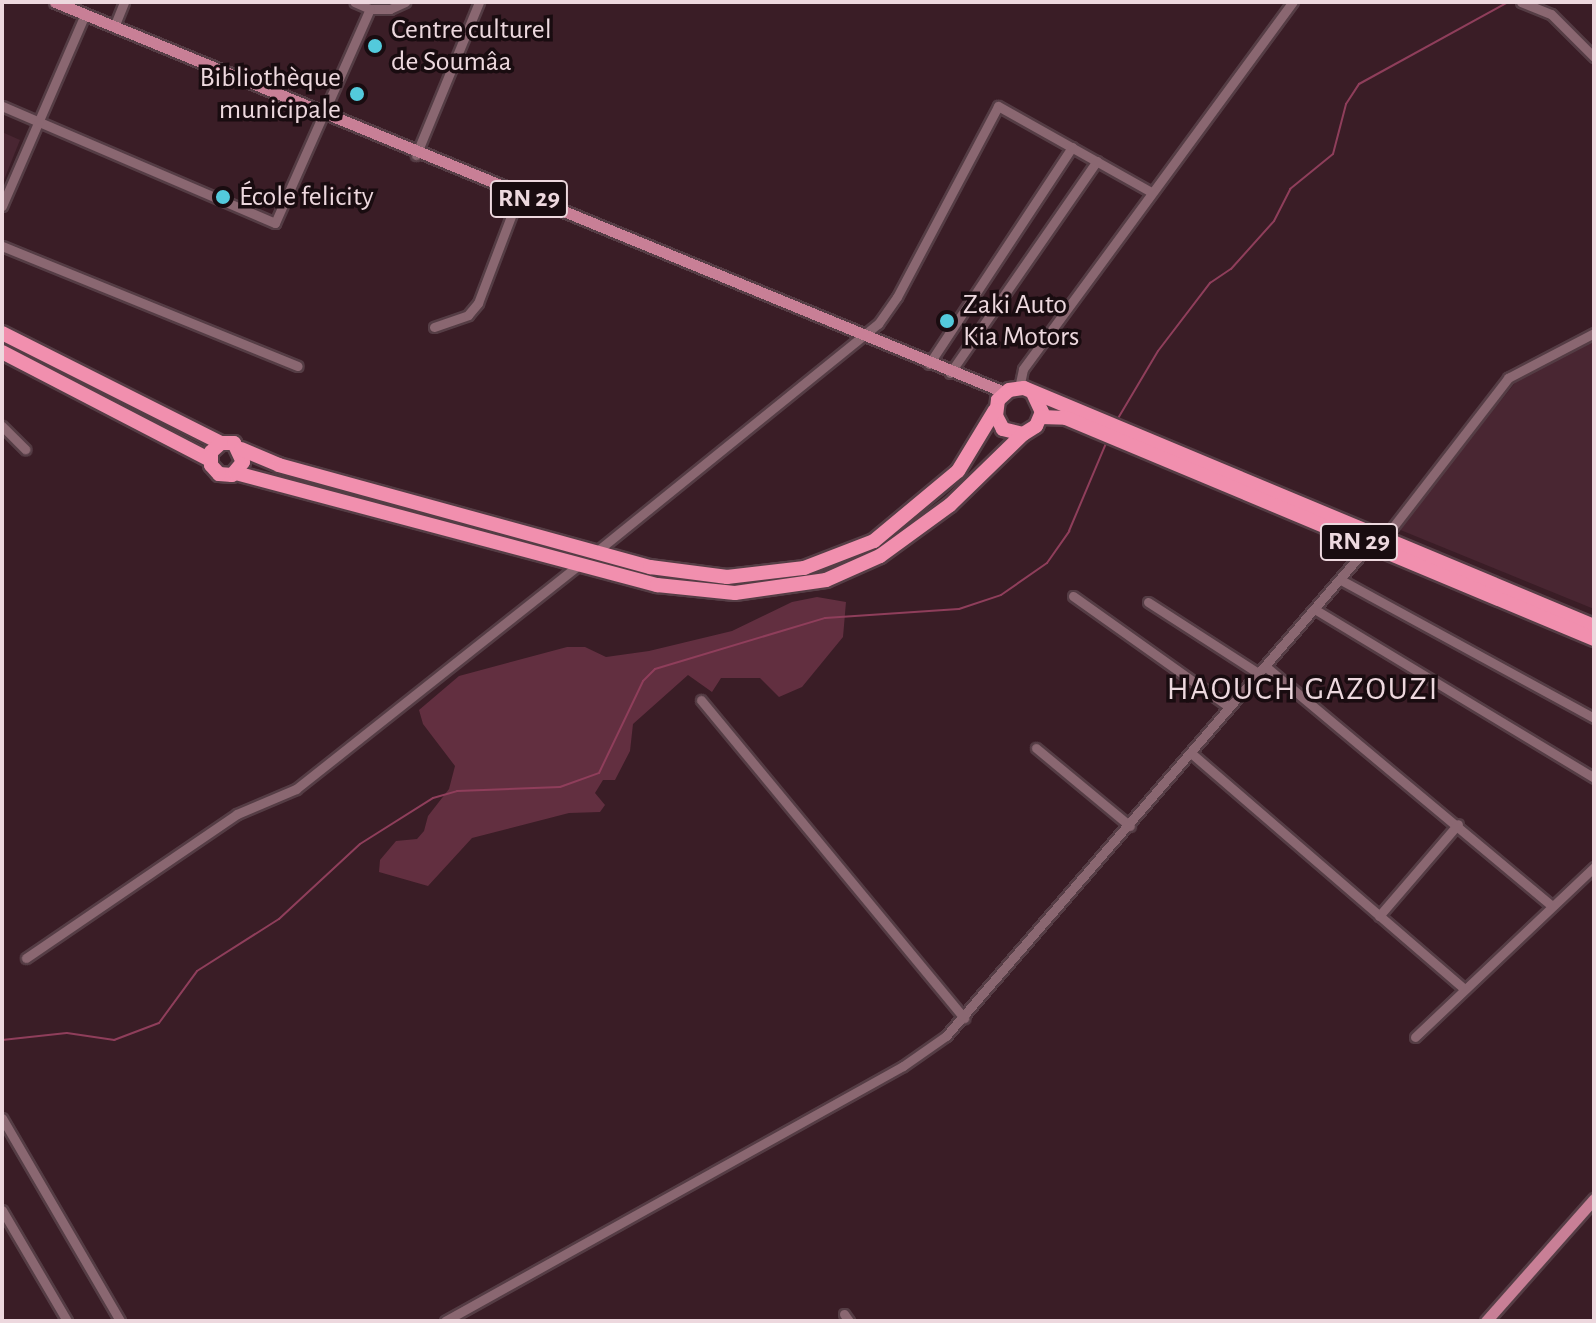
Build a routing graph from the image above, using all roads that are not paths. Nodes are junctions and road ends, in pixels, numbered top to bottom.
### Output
1 (124, 2) edge
2 (354, 2) edge
3 (405, 2) edge
4 (479, 2) edge
5 (1293, 2) edge
6 (1521, 2) edge
7 (58, 3) edge
8 (370, 9) junction
9 (85, 14) junction
10 (114, 27) junction
11 (1594, 57) edge
12 (2, 106) edge
13 (326, 116) junction
14 (38, 121) junction
15 (1072, 147) junction
16 (416, 155) junction
17 (1097, 161) junction
18 (1151, 192) junction
19 (519, 195) junction
20 (2, 206) edge
21 (2, 246) edge
22 (434, 327) dead end
23 (2, 333) edge
24 (1594, 333) edge
25 (866, 337) junction
26 (2, 352) edge
27 (929, 364) junction
28 (298, 366) dead end
29 (950, 373) junction
30 (1019, 391) junction
31 (995, 410) junction
32 (1041, 417) junction
33 (2, 426) edge
34 (1102, 427) junction
35 (1023, 434) junction
36 (1125, 436) junction
37 (221, 443) junction
38 (25, 449) dead end
39 (241, 449) junction
40 (210, 460) junction
41 (236, 473) junction
42 (1386, 536) junction
43 (1368, 546) junction
44 (596, 552) junction
45 (580, 564) junction
46 (1341, 580) junction
47 (1073, 596) dead end
48 (1148, 602) dead end
49 (1316, 610) junction
50 (1594, 626) edge
51 (1594, 639) edge
52 (1261, 670) junction
53 (701, 700) dead end
54 (1229, 707) junction
55 (1594, 718) edge
56 (1036, 748) dead end
57 (1191, 753) junction
58 (1594, 778) edge
59 (1458, 824) junction
60 (1130, 826) junction
61 (1594, 867) edge
62 (1551, 905) junction
63 (1379, 916) junction
64 (26, 958) dead end
65 (1464, 989) junction
66 (964, 1018) junction
67 (1415, 1037) dead end
68 (2, 1118) edge
69 (1594, 1199) edge
70 (2, 1210) edge
71 (67, 1321) edge
72 (120, 1321) edge
73 (445, 1321) edge
74 (1486, 1321) edge

1 - 10 street
2 - 8 street
3 - 8 street
4 - 16 street
5 - 18 street
6 - 11 street
7 - 9 main road, RN 29
8 - 13 street
9 - 10 main road, RN 29
9 - 14 street
10 - 13 main road, RN 29
12 - 14 street
13 - 14 street
13 - 16 main road, RN 29
14 - 20 street
15 - 17 street
15 - 25 street
15 - 27 street
16 - 19 main road, RN 29
17 - 18 street
17 - 29 street
18 - 30 street
19 - 22 street
19 - 25 main road, RN 29
21 - 28 street
23 - 37 highway
24 - 42 street
25 - 27 main road, RN 29
25 - 44 street
26 - 40 highway
27 - 29 main road, RN 29
29 - 30 main road, RN 29
30 - 31 highway
30 - 32 highway
30 - 34 highway
31 - 35 highway
31 - 44 highway
32 - 34 highway, RN 29
32 - 35 highway
33 - 38 street
34 - 36 highway, RN 29
35 - 45 highway
36 - 42 highway
36 - 43 highway, RN 29
37 - 39 highway
37 - 40 highway
39 - 41 highway
39 - 44 highway
40 - 41 highway
41 - 45 highway
42 - 50 highway
43 - 46 street
43 - 51 highway, RN 29
45 - 64 street
46 - 49 street
46 - 55 street
47 - 54 street
48 - 52 street
49 - 52 street
49 - 58 street
52 - 54 street
52 - 59 street
53 - 66 street
54 - 57 street
56 - 60 street
57 - 60 street
57 - 63 street
59 - 62 street
59 - 63 street
60 - 66 street
61 - 62 street
62 - 65 street
63 - 65 street
65 - 67 street
66 - 73 street
68 - 72 street
69 - 74 main road
70 - 71 street

